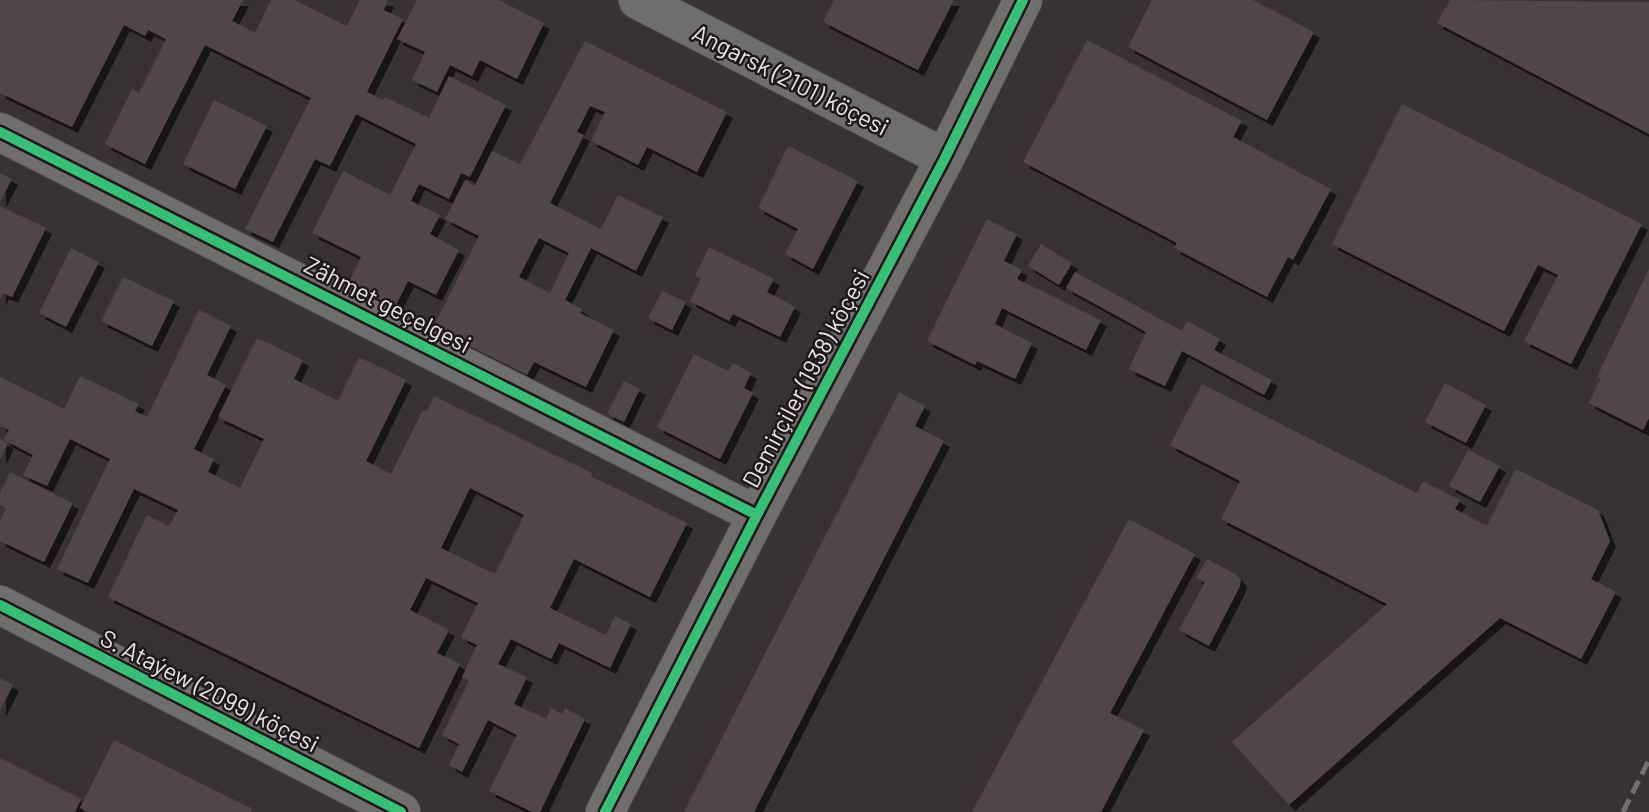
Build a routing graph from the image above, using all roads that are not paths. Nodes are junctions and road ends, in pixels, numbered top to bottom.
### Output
1 (638, 0) edge
2 (1023, 0) edge
3 (0, 132) edge
4 (945, 159) junction
5 (757, 515) junction
6 (0, 605) edge
7 (401, 812) edge
8 (605, 812) edge

1 - 4 street, Angarsk (2101) köçesi
2 - 4 street, Demirçiler (1938) köçesi
3 - 5 street, Zähmet geçelgesi
4 - 5 street, Demirçiler (1938) köçesi
5 - 8 street, Demirçiler (1938) köçesi
6 - 7 street, S. Ataýew (2099) köçesi

